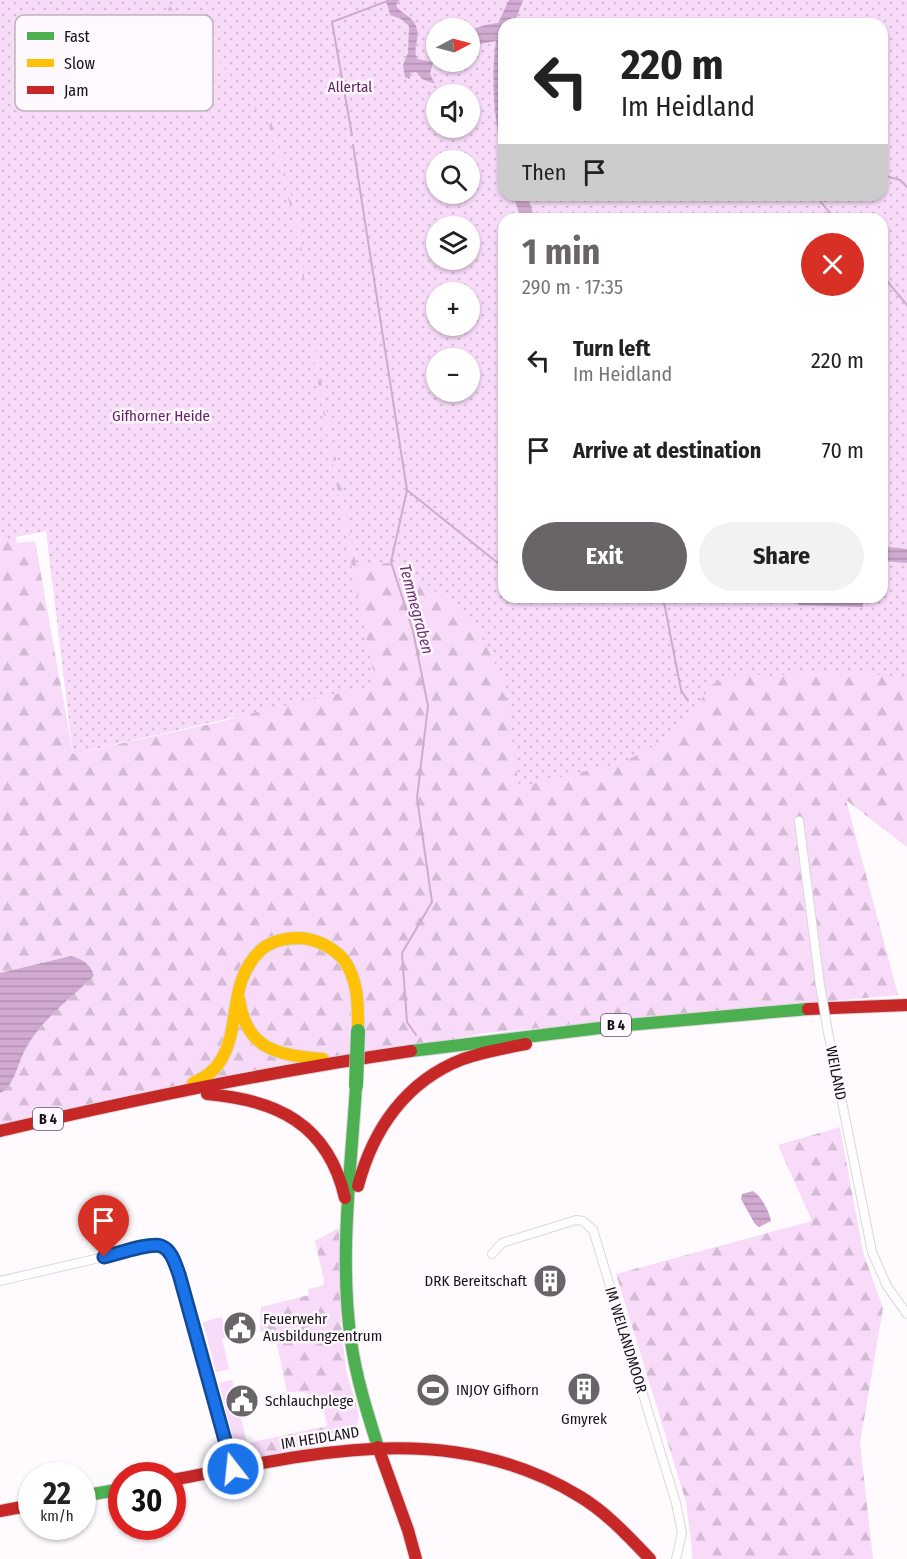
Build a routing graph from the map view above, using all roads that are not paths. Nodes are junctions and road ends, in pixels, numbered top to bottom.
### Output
1 (799, 821) dead end
2 (238, 984) junction
3 (907, 1005) edge
4 (907, 1012) edge
5 (529, 1043) junction
6 (342, 1061) junction
7 (174, 1091) junction
8 (207, 1094) junction
9 (0, 1131) edge
10 (0, 1139) edge
11 (349, 1233) junction
12 (492, 1254) dead end
13 (0, 1281) edge
14 (907, 1314) edge
15 (378, 1447) junction
16 (233, 1469) junction
17 (186, 1477) edge
18 (18, 1508) edge
19 (0, 1511) edge
20 (416, 1559) edge
21 (651, 1559) edge
22 (676, 1559) edge

1 - 14 street, WEILAND, bridge
2 - 6 main road
2 - 7 main road
2 - 11 main road, bridge
3 - 6 main road, B 4
4 - 5 main road, B 4
5 - 8 main road, B 4
5 - 11 main road
6 - 7 main road, B 4
7 - 9 main road, B 4
8 - 10 main road, B 4
8 - 11 main road
11 - 15 main road
12 - 22 street, IM WEILANDMOOR
13 - 16 street
15 - 16 main road, IM HEIDLAND
15 - 20 main road
15 - 21 main road, IM HEIDLAND
16 - 17 main road, IM HEIDLAND
18 - 19 main road

